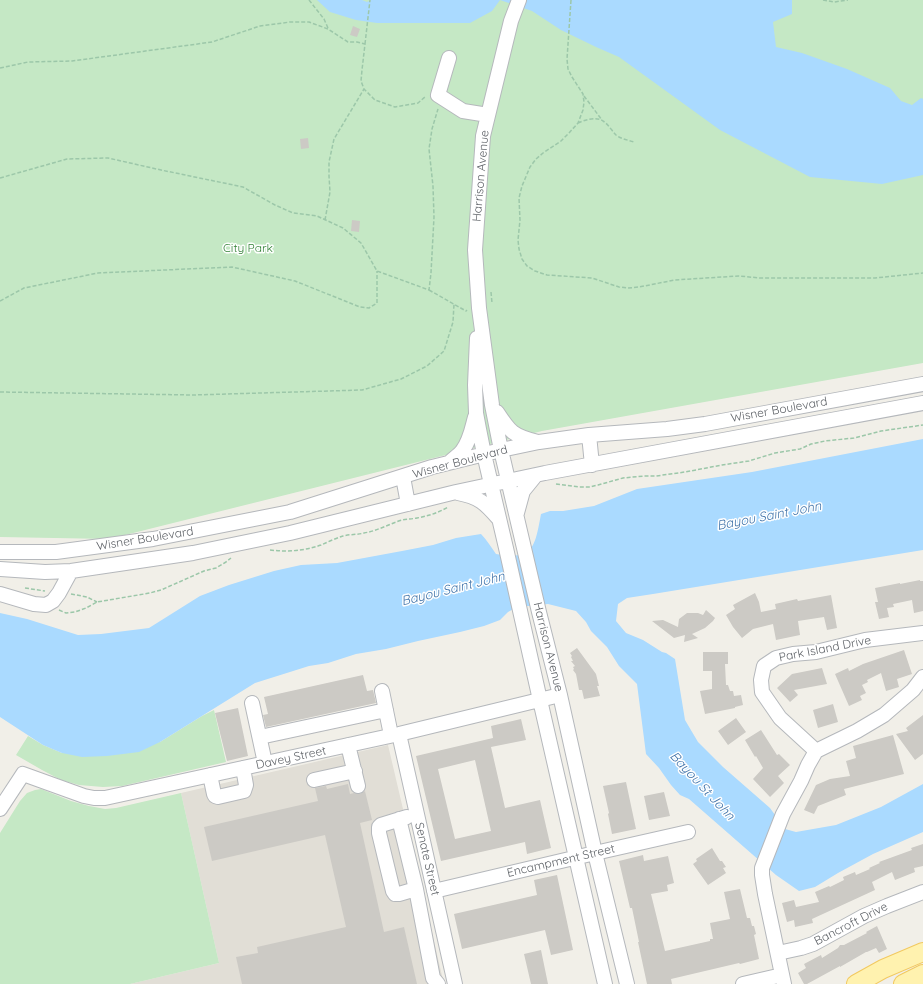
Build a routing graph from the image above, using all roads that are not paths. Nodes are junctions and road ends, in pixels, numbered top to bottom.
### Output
1 (520, 0) edge
2 (449, 58) dead end
3 (488, 115) junction
4 (479, 308) junction
5 (923, 384) edge
6 (923, 403) edge
7 (492, 405) junction
8 (476, 412) junction
9 (589, 435) junction
10 (539, 442) junction
11 (501, 450) junction
12 (484, 454) junction
13 (449, 463) junction
14 (592, 464) junction
15 (536, 475) junction
16 (403, 477) junction
17 (509, 481) junction
18 (491, 484) junction
19 (456, 492) junction
20 (408, 504) junction
21 (517, 515) junction
22 (499, 519) junction
23 (153, 539) junction
24 (0, 552) edge
25 (155, 559) junction
26 (0, 569) edge
27 (71, 571) junction
28 (45, 572) junction
29 (59, 593) junction
30 (0, 594) edge
31 (923, 633) edge
32 (923, 677) edge
33 (382, 690) dead end
34 (560, 695) junction
35 (540, 700) junction
36 (252, 703) dead end
37 (386, 710) junction
38 (395, 735) junction
39 (260, 738) junction
40 (348, 745) junction
41 (816, 751) junction
42 (265, 763) junction
43 (243, 768) junction
44 (355, 771) junction
45 (210, 775) junction
46 (314, 780) dead end
47 (358, 786) dead end
48 (0, 808) edge
49 (417, 814) junction
50 (399, 819) junction
51 (688, 832) dead end
52 (595, 853) junction
53 (576, 858) junction
54 (416, 889) junction
55 (434, 890) junction
56 (923, 892) edge
57 (923, 952) edge
58 (778, 953) junction
59 (923, 974) edge
60 (783, 979) edge
61 (438, 984) edge
62 (455, 984) edge
63 (605, 984) edge
64 (627, 984) edge
65 (743, 984) edge
66 (857, 984) edge
67 (903, 984) edge

1 - 3 street, Harrison Avenue
2 - 3 street
3 - 4 street, Harrison Avenue
4 - 7 street, Harrison Avenue
4 - 8 street, Harrison Avenue
5 - 9 street, Wisner Boulevard
6 - 14 street, Wisner Boulevard
7 - 10 street
7 - 11 street, Harrison Avenue
8 - 12 street, Harrison Avenue
8 - 13 street
9 - 10 street, Wisner Boulevard
9 - 14 street
10 - 11 street, Wisner Boulevard
11 - 12 street, Wisner Boulevard
11 - 17 street, Harrison Avenue
12 - 13 street, Wisner Boulevard
12 - 18 street, Harrison Avenue
13 - 16 street, Wisner Boulevard
14 - 15 street, Wisner Boulevard
15 - 17 street, Wisner Boulevard
15 - 21 street
16 - 20 street
16 - 23 street, Wisner Boulevard
17 - 18 street, Wisner Boulevard
17 - 21 street, Harrison Avenue
18 - 19 street, Wisner Boulevard
18 - 22 street, Harrison Avenue
19 - 20 street, Wisner Boulevard
19 - 22 street
20 - 25 street, Wisner Boulevard
21 - 34 street, Harrison Avenue
22 - 35 street, Harrison Avenue
23 - 24 street, Wisner Boulevard
23 - 25 street
25 - 27 street, Wisner Boulevard
26 - 28 street, Wisner Boulevard
27 - 28 street, Wisner Boulevard
27 - 29 street
28 - 29 street
29 - 30 street
31 - 41 street, Park Island Drive
32 - 41 street
33 - 37 street, Senate Street
34 - 35 street, Davey Street
34 - 52 street, Harrison Avenue
35 - 38 street, Davey Street
35 - 53 street, Harrison Avenue
36 - 39 street
37 - 38 street, Senate Street
37 - 39 street
38 - 40 street, Davey Street
38 - 49 street, Senate Street
39 - 42 street
40 - 42 street, Davey Street
40 - 44 street
41 - 58 street
42 - 43 street, Davey Street
43 - 45 street, Davey Street
43 - 45 street
44 - 46 street
44 - 47 street
45 - 48 street, Davey Street
49 - 50 street
49 - 55 street, Senate Street
50 - 54 street
50 - 54 street
51 - 52 street, Encampment Street
52 - 53 street, Encampment Street
52 - 64 street, Harrison Avenue
53 - 55 street, Encampment Street
53 - 63 street, Harrison Avenue
54 - 61 street
55 - 62 street, Senate Street
56 - 58 street, Bancroft Drive
57 - 66 main road
58 - 60 street
59 - 67 main road
60 - 65 street

